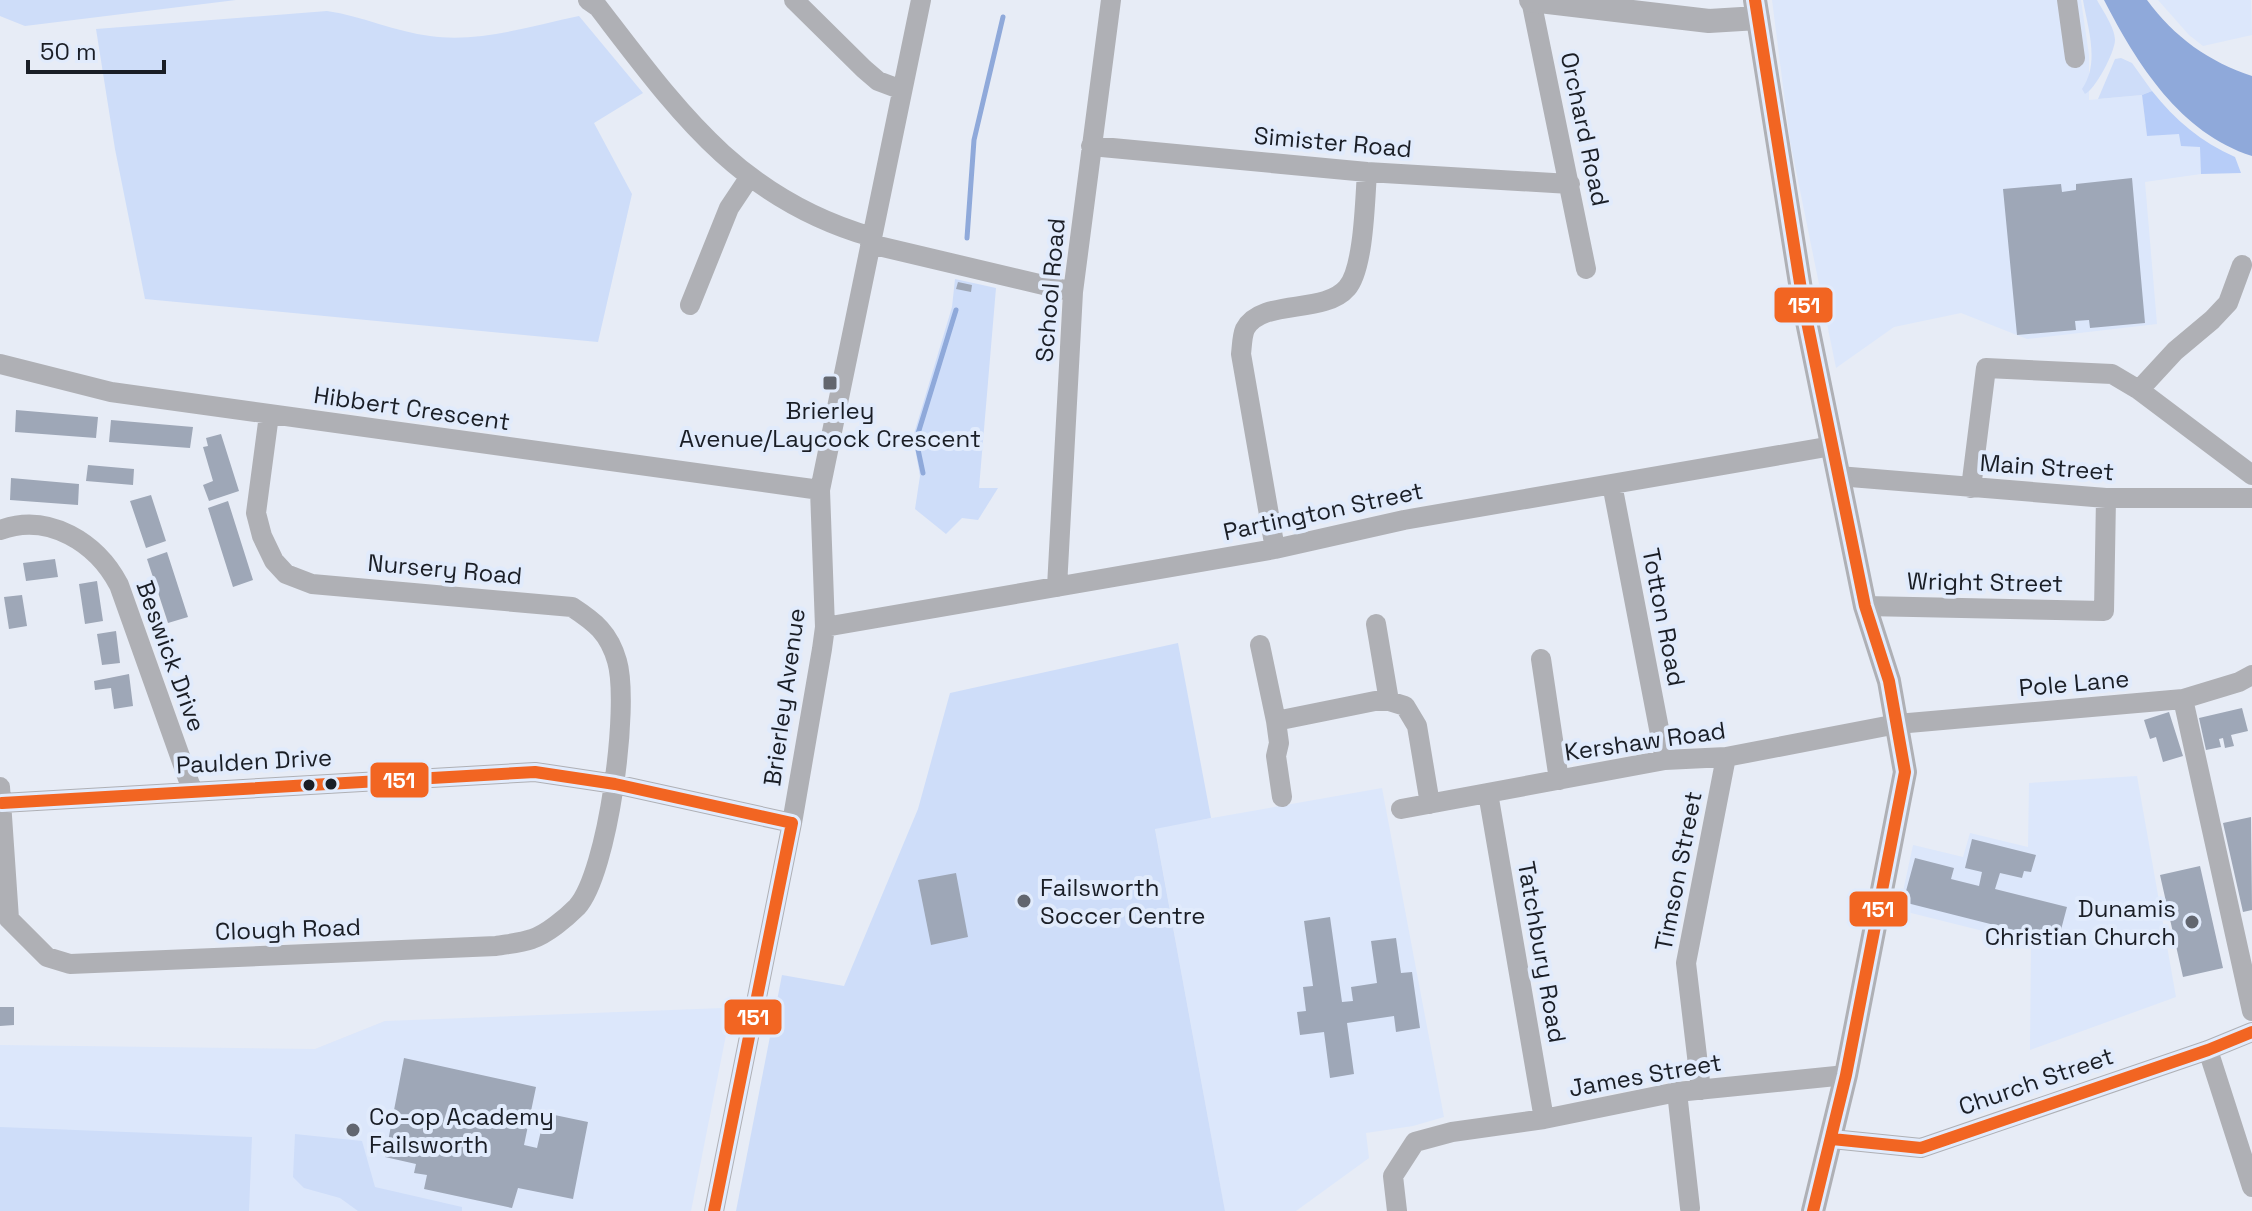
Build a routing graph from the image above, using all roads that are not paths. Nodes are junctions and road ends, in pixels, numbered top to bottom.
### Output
1 (588, 0) edge
2 (794, 0) edge
3 (921, 0) edge
4 (1111, 0) edge
5 (1531, 0) edge
6 (2067, 0) edge
7 (1757, 9) edge
8 (2075, 58) dead end
9 (902, 90) junction
10 (1091, 146) junction
11 (1367, 172) junction
12 (749, 178) junction
13 (1570, 184) junction
14 (871, 240) junction
15 (2242, 265) dead end
16 (1586, 269) dead end
17 (1073, 292) junction
18 (690, 305) dead end
19 (0, 364) edge
20 (2139, 390) junction
21 (269, 415) junction
22 (1832, 446) junction
23 (2252, 475) edge
24 (1838, 476) junction
25 (1612, 484) junction
26 (1971, 488) junction
27 (820, 490) junction
28 (2106, 498) junction
29 (2252, 498) edge
30 (0, 530) edge
31 (1275, 549) junction
32 (1057, 587) junction
33 (1865, 606) junction
34 (1376, 624) dead end
35 (825, 627) junction
36 (1260, 645) dead end
37 (1541, 659) dead end
38 (2252, 675) edge
39 (2183, 699) junction
40 (1389, 701) junction
41 (1276, 721) junction
42 (1897, 724) junction
43 (1726, 757) junction
44 (1665, 760) junction
45 (1559, 780) junction
46 (615, 784) junction
47 (192, 790) junction
48 (1488, 793) junction
49 (1, 795) edge
50 (1282, 797) dead end
51 (1430, 804) junction
52 (1401, 809) dead end
53 (792, 823) junction
54 (2252, 1011) edge
55 (2252, 1032) edge
56 (2208, 1050) junction
57 (1846, 1075) junction
58 (1701, 1090) junction
59 (1677, 1092) junction
60 (1544, 1119) junction
61 (1832, 1139) junction
62 (2252, 1187) edge
63 (1690, 1208) dead end
64 (714, 1211) edge
65 (1397, 1211) edge
66 (1813, 1211) edge

1 - 12 street
2 - 9 street
3 - 9 street, Brierley Avenue
4 - 10 street, School Road
5 - 7 street
5 - 13 street, Orchard Road
6 - 8 street
7 - 22 street
9 - 14 street, Brierley Avenue
10 - 11 street, Simister Road
10 - 17 street, School Road
11 - 13 street, Simister Road
11 - 31 street
12 - 14 street
12 - 18 street
13 - 16 street, Orchard Road
14 - 17 street
14 - 27 street, Brierley Avenue
15 - 20 street
17 - 32 street, School Road
19 - 21 street, Hibbert Crescent
20 - 23 street
20 - 26 street
21 - 27 street, Hibbert Crescent
21 - 46 street, Nursery Road
22 - 24 street
22 - 25 street, Partington Street
24 - 26 street, Main Street
24 - 33 street
25 - 31 street, Partington Street
25 - 44 street, Totton Road
26 - 28 street, Main Street
27 - 35 street, Brierley Avenue
28 - 29 street, Main Street
28 - 33 street, Wright Street
30 - 47 street, Beswick Drive
31 - 32 street, Partington Street
32 - 35 street, Partington Street
33 - 42 street
34 - 40 street
35 - 53 street, Brierley Avenue
36 - 41 street
37 - 45 street
38 - 39 street, Pole Lane
39 - 42 street, Pole Lane
39 - 54 street
40 - 41 street
40 - 51 street
41 - 50 street
42 - 43 street, Kershaw Road
42 - 57 street
43 - 44 street, Kershaw Road
43 - 58 street, Timson Street
44 - 45 street, Kershaw Road
45 - 48 street, Kershaw Road
46 - 47 street, Paulden Drive
46 - 49 street, Clough Road
46 - 53 street, Paulden Drive
47 - 49 street, Paulden Drive
48 - 51 street, Kershaw Road
48 - 60 street, Tatchbury Road
51 - 52 street, Kershaw Road
53 - 64 street, Brierley Avenue
55 - 56 street, Church Street
56 - 61 street, Church Street
56 - 62 street
57 - 58 street, James Street
57 - 61 street
58 - 59 street, James Street
59 - 60 street, James Street
59 - 63 street
60 - 65 street, James Street
61 - 66 street

